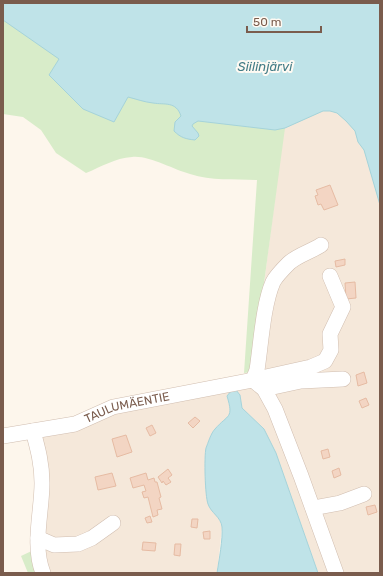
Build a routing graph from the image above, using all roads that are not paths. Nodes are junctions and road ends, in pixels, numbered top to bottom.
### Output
1 (321, 245) dead end
2 (330, 276) dead end
3 (343, 379) dead end
4 (258, 384) junction
5 (33, 431) junction
6 (3, 436) edge
7 (364, 494) dead end
8 (313, 508) junction
9 (113, 523) dead end
10 (38, 538) junction
11 (43, 573) edge
12 (336, 573) edge

1 - 4 street
2 - 4 street, TAULUMÄENTIE
3 - 4 street
4 - 5 street, TAULUMÄENTIE
4 - 8 street
5 - 6 street, TAULUMÄENTIE
5 - 10 street
7 - 8 street
8 - 12 street
9 - 10 street
10 - 11 street

